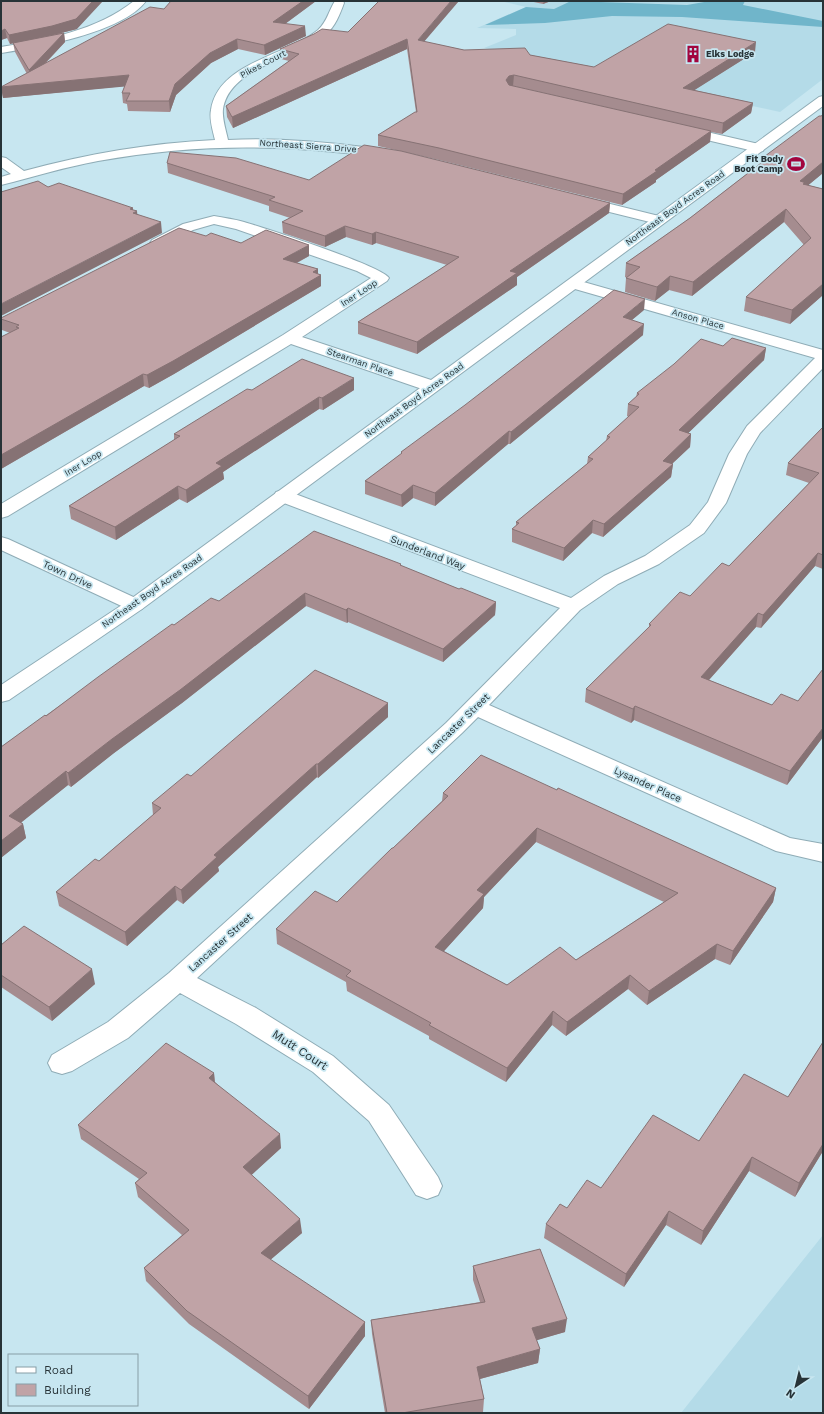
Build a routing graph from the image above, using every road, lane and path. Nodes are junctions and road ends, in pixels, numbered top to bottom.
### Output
1 (141, 1) edge
2 (339, 3) dead end
3 (1, 50) edge
4 (821, 103) edge
5 (666, 126) edge
6 (222, 142) junction
7 (758, 148) junction
8 (401, 156) edge
9 (1, 161) edge
10 (21, 175) junction
11 (1, 181) edge
12 (566, 197) edge
13 (658, 220) junction
14 (147, 248) edge
15 (572, 284) junction
16 (288, 338) junction
17 (823, 355) edge
18 (823, 359) edge
19 (431, 386) junction
20 (283, 496) junction
21 (1, 512) edge
22 (1, 543) edge
23 (135, 605) junction
24 (573, 606) junction
25 (1, 695) edge
26 (475, 707) junction
27 (823, 852) edge
28 (178, 980) junction
29 (62, 1063) dead end
30 (427, 1186) dead end

1 - 3 street
2 - 6 street, Pikes Court
4 - 7 street, Northeast Boyd Acres Road
5 - 7 street
6 - 8 street, Northeast Sierra Drive
6 - 10 street, Northeast Sierra Drive
7 - 13 street, Northeast Boyd Acres Road
9 - 10 street
10 - 11 street, Northeast Sierra Drive
12 - 13 street
13 - 15 street, Northeast Boyd Acres Road
14 - 16 street, Iner Loop
15 - 17 street, Anson Place
15 - 19 street, Northeast Boyd Acres Road
16 - 19 street, Stearman Place
16 - 21 street, Iner Loop
18 - 24 street, Lancaster Street
19 - 20 street, Northeast Boyd Acres Road
20 - 23 street, Northeast Boyd Acres Road
20 - 24 street, Sunderland Way
22 - 23 street, Town Drive
23 - 25 street, Northeast Boyd Acres Road
24 - 26 street, Lancaster Street
26 - 27 street, Lysander Place
26 - 28 street, Lancaster Street
28 - 29 street, Lancaster Street
28 - 30 street, Mutt Court

